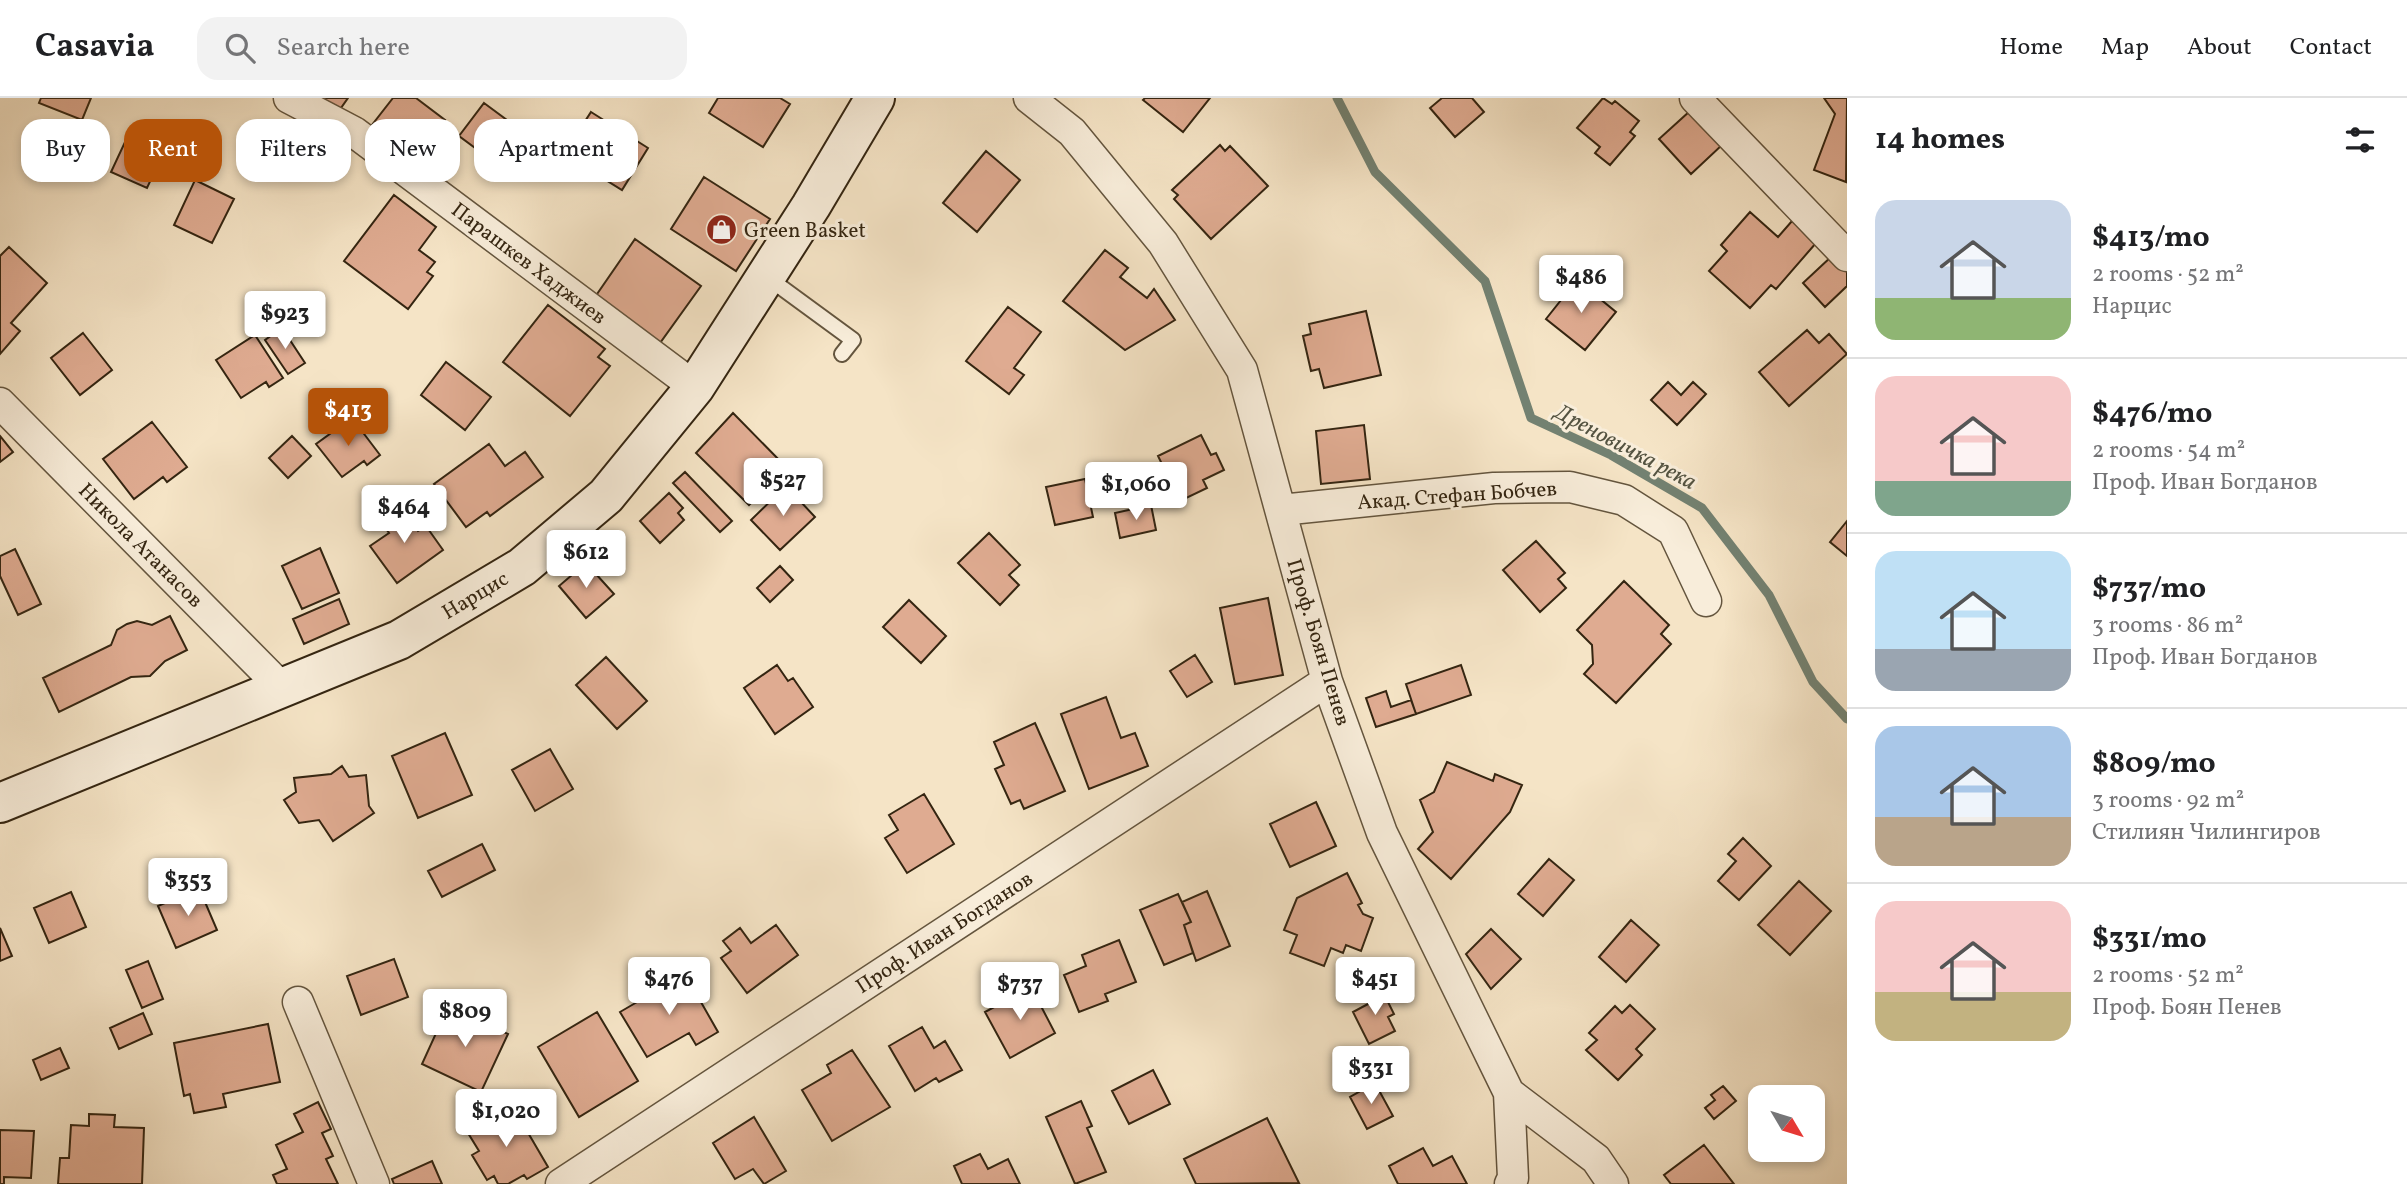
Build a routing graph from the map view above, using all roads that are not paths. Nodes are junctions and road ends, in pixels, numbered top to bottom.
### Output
1 (289, 98) edge
2 (875, 98) edge
3 (1029, 98) edge
4 (1695, 98) edge
5 (1847, 256) edge
6 (766, 276) junction
7 (842, 354) dead end
8 (695, 387) junction
9 (0, 403) edge
10 (1281, 510) junction
11 (1706, 601) dead end
12 (1326, 681) junction
13 (282, 688) junction
14 (0, 803) edge
15 (298, 1002) dead end
16 (1509, 1093) junction
17 (374, 1184) edge
18 (561, 1184) edge
19 (1510, 1184) edge
20 (1614, 1184) edge

1 - 8 street, Парашкев Хаджиев
2 - 6 main road, Нарцис
3 - 10 street, Проф. Боян Пенев
4 - 5 street
6 - 7 lane
6 - 8 main road, Нарцис
8 - 13 main road, Нарцис
9 - 13 street, Никола Атанасов
10 - 11 street, Акад. Стефан Бобчев
10 - 12 street, Проф. Боян Пенев
12 - 16 street, Проф. Боян Пенев
12 - 18 street, Проф. Иван Богданов
13 - 14 main road, Нарцис
15 - 17 street
16 - 19 street
16 - 20 street, Проф. Боян Пенев

